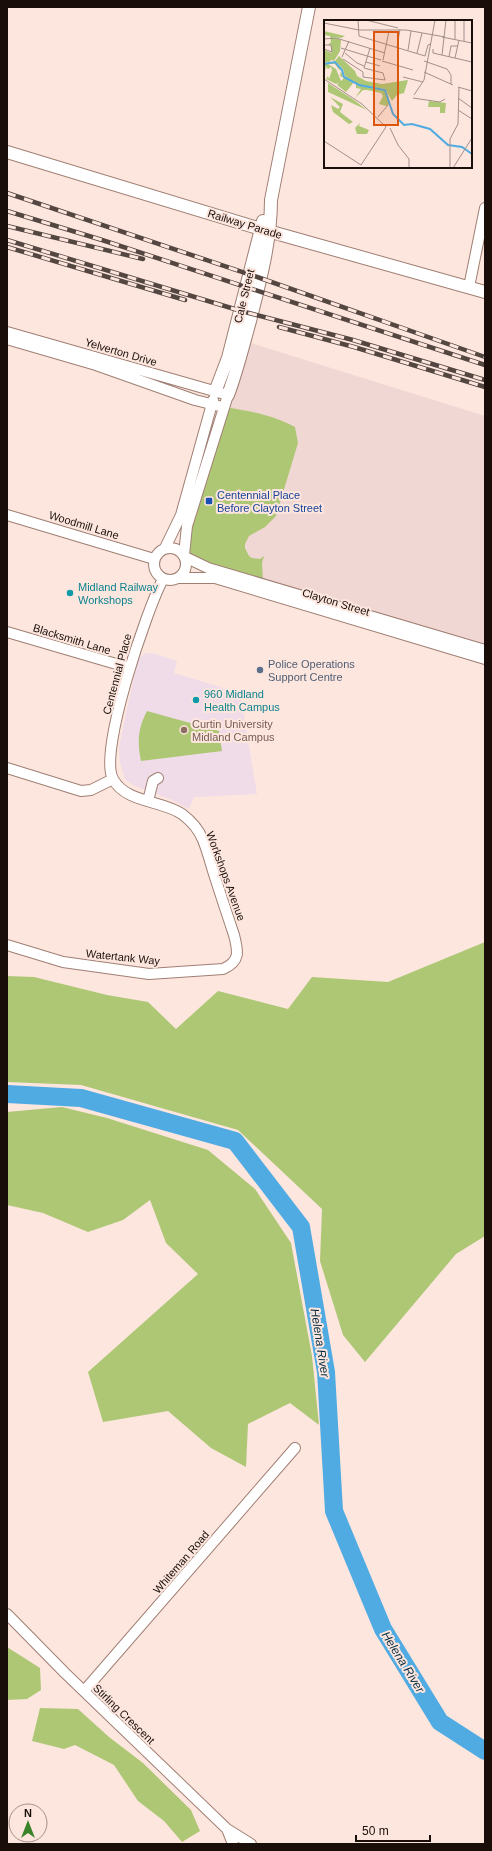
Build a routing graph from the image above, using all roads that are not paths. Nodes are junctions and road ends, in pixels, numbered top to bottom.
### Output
1 (309, 7) edge
2 (7, 152) edge
3 (485, 208) edge
4 (265, 230) junction
5 (469, 287) junction
6 (485, 292) edge
7 (7, 332) edge
8 (7, 339) edge
9 (215, 392) junction
10 (228, 395) junction
11 (212, 405) junction
12 (223, 407) junction
13 (7, 515) edge
14 (165, 548) junction
15 (185, 556) junction
16 (154, 559) junction
17 (179, 578) junction
18 (163, 579) junction
19 (7, 632) edge
20 (485, 650) edge
21 (485, 659) edge
22 (130, 668) junction
23 (7, 768) edge
24 (158, 778) dead end
25 (113, 779) junction
26 (148, 801) junction
27 (7, 945) edge
28 (236, 959) joint
29 (295, 1448) dead end
30 (7, 1614) edge
31 (84, 1691) junction
32 (226, 1829) junction
33 (233, 1844) edge
34 (251, 1844) edge

1 - 4 street, Cale Street
2 - 4 street, Railway Parade
3 - 5 street
4 - 5 street, Railway Parade
4 - 9 street, Cale Street
4 - 10 street, Cale Street
5 - 6 street, Railway Parade
7 - 9 street, Yelverton Drive
8 - 11 street, Yelverton Drive
9 - 10 street, Yelverton Drive
9 - 11 street
10 - 12 street
11 - 12 street, Yelverton Drive
11 - 14 street
12 - 15 street
13 - 16 street, Woodmill Lane
14 - 15 street
14 - 16 street
15 - 17 street
15 - 20 street, Clayton Street
16 - 18 street
17 - 18 street
17 - 21 street, Clayton Street
18 - 22 street, Centennial Place
19 - 22 street, Blacksmith Lane
22 - 25 street, Centennial Place
23 - 25 street
24 - 26 street
25 - 26 street, Workshops Avenue
26 - 28 street, Workshops Avenue
27 - 28 street, Watertank Way
29 - 31 street, Whiteman Road
30 - 31 street, Stirling Crescent
31 - 32 street, Stirling Crescent
32 - 33 street, Stirling Crescent
32 - 34 street, Stirling Crescent

